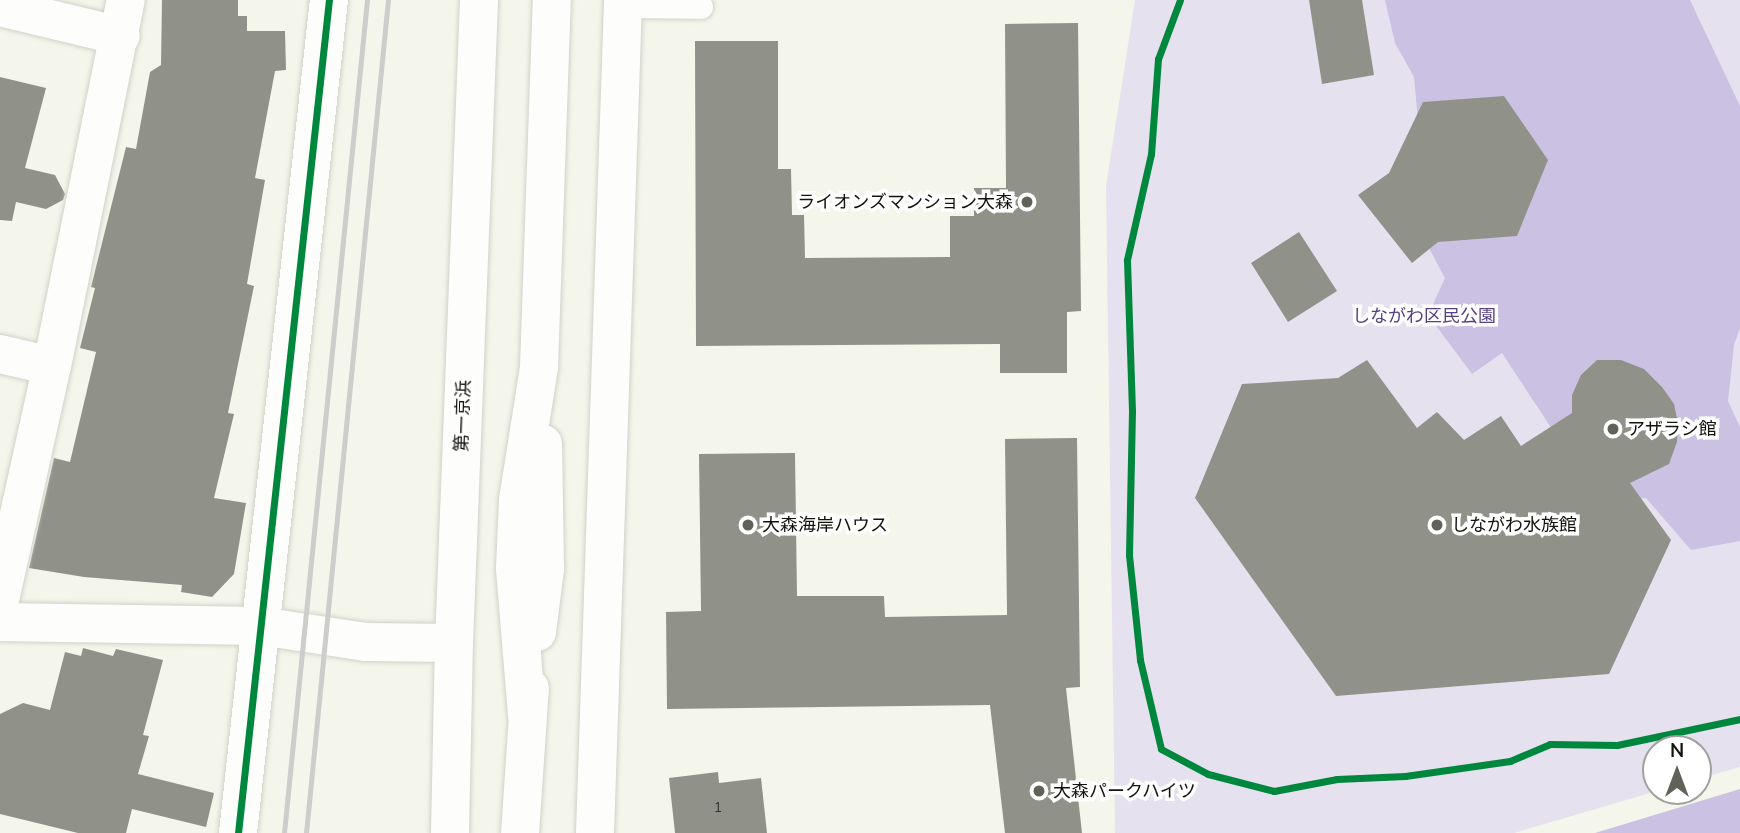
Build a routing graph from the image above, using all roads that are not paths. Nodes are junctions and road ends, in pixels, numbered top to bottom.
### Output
1 (329, 0) edge
2 (479, 0) edge
3 (552, 0) edge
4 (623, 3) edge
5 (0, 7) edge
6 (701, 7) dead end
7 (123, 18) edge
8 (0, 354) edge
9 (52, 366) junction
10 (0, 600) edge
11 (0, 622) edge
12 (260, 626) junction
13 (454, 643) junction
14 (238, 833) edge
15 (450, 833) edge
16 (520, 833) edge
17 (595, 833) edge

1 - 12 main road
2 - 13 main road, 第一京浜
3 - 16 main road
4 - 6 lane
4 - 17 main road
5 - 7 main road
7 - 9 main road
8 - 9 main road
9 - 10 main road
11 - 12 main road
12 - 13 main road
12 - 14 main road
13 - 15 main road, 第一京浜

